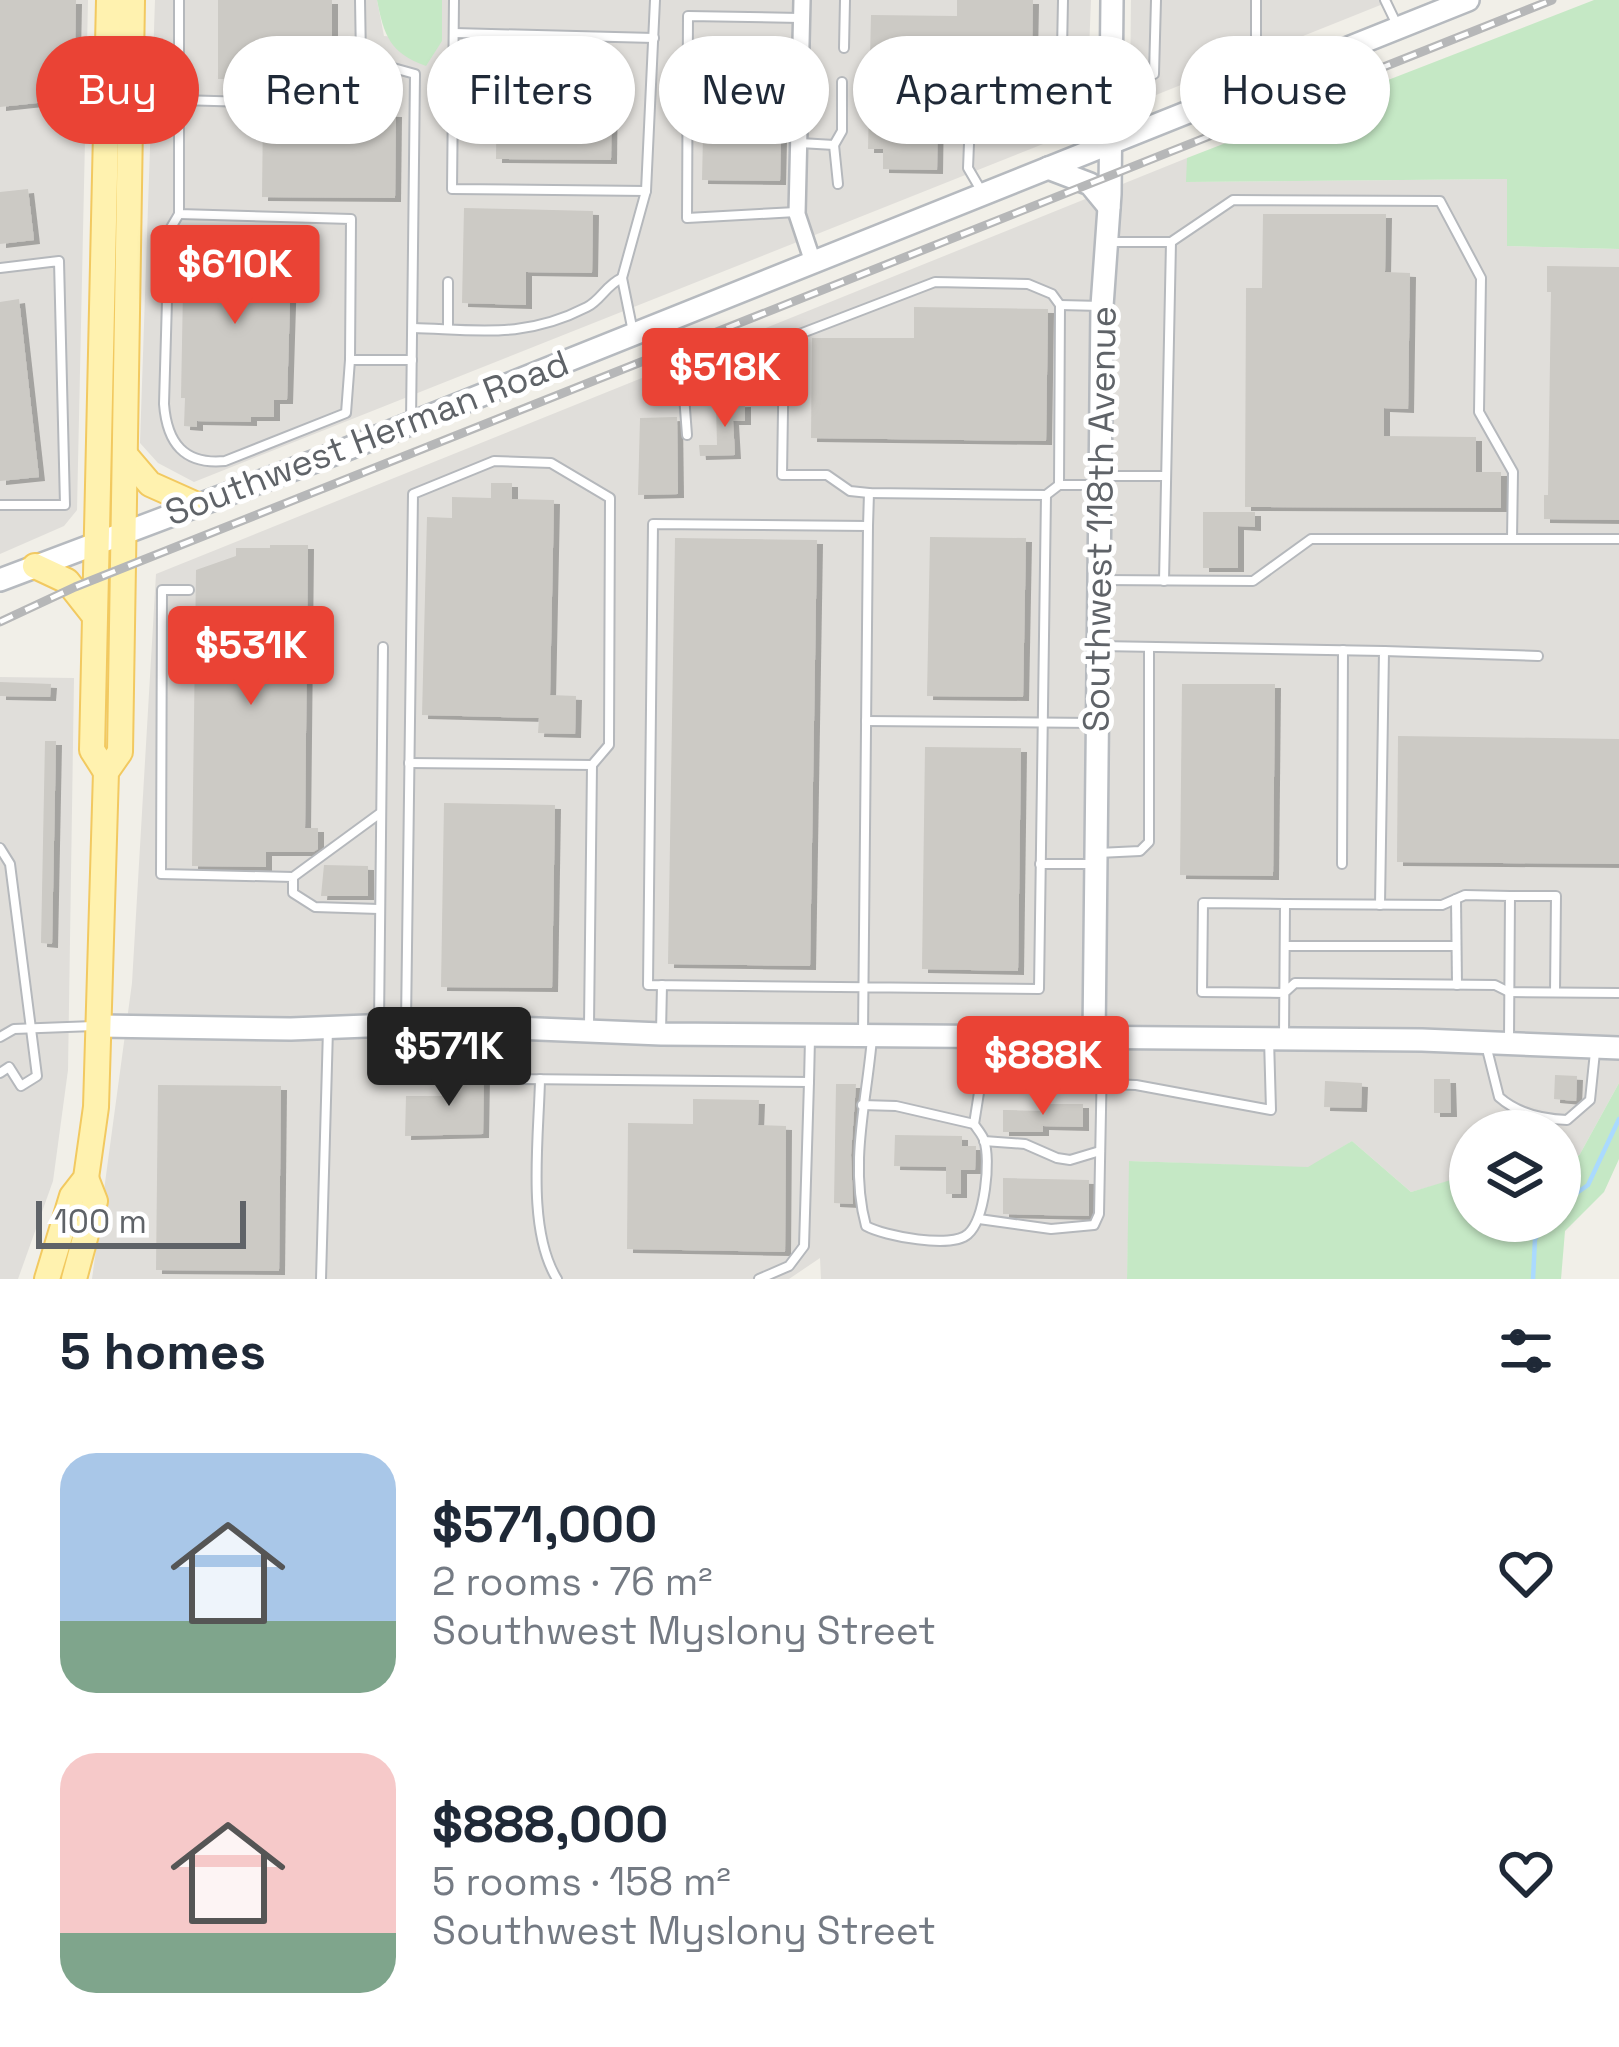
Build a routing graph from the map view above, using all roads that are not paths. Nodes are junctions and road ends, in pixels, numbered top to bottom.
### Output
1 (109, 0) edge
2 (132, 0) edge
3 (179, 0) edge
4 (360, 0) edge
5 (454, 0) edge
6 (655, 0) edge
7 (802, 0) edge
8 (844, 0) edge
9 (1063, 0) edge
10 (1112, 0) edge
11 (1156, 0) edge
12 (1256, 0) edge
13 (1385, 0) edge
14 (1468, 0) edge
15 (801, 18) junction
16 (1399, 28) junction
17 (454, 33) junction
18 (179, 36) edge
19 (361, 36) edge
20 (801, 36) edge
21 (1111, 36) edge
22 (1155, 36) edge
23 (1256, 36) edge
24 (1379, 36) edge
25 (654, 38) junction
26 (844, 47) dead end
27 (403, 71) edge
28 (842, 82) dead end
29 (179, 144) edge
30 (799, 144) edge
31 (816, 144) edge
32 (1107, 144) edge
33 (1110, 144) edge
34 (834, 145) junction
35 (1047, 167) junction
36 (838, 184) dead end
37 (646, 191) junction
38 (982, 194) junction
39 (1109, 207) junction
40 (797, 212) junction
41 (179, 214) junction
42 (1106, 242) junction
43 (1171, 242) junction
44 (813, 262) junction
45 (0, 268) edge
46 (622, 278) junction
47 (448, 282) dead end
48 (1060, 305) junction
49 (1102, 306) junction
50 (668, 320) junction
51 (413, 328) junction
52 (448, 329) junction
53 (633, 334) junction
54 (350, 360) junction
55 (412, 360) junction
56 (411, 423) junction
57 (687, 435) dead end
58 (127, 457) junction
59 (1166, 476) junction
60 (1100, 480) junction
61 (1059, 485) junction
62 (869, 493) junction
63 (1046, 495) junction
64 (0, 506) edge
65 (197, 506) junction
66 (868, 526) junction
67 (126, 530) junction
68 (1511, 539) junction
69 (1619, 539) edge
70 (95, 542) junction
71 (34, 566) junction
72 (0, 580) edge
73 (1099, 580) junction
74 (1164, 580) junction
75 (189, 590) dead end
76 (93, 614) junction
77 (1098, 646) junction
78 (382, 647) dead end
79 (1149, 647) junction
80 (1343, 650) junction
81 (1384, 651) junction
82 (1538, 656) dead end
83 (866, 721) junction
84 (1042, 722) junction
85 (1097, 723) junction
86 (410, 763) junction
87 (592, 765) junction
88 (106, 772) junction
89 (380, 813) junction
90 (0, 848) edge
91 (1096, 858) junction
92 (1040, 864) junction
93 (1342, 864) dead end
94 (292, 877) junction
95 (1510, 896) junction
96 (1456, 899) junction
97 (1285, 904) junction
98 (1380, 904) junction
99 (379, 909) junction
100 (1285, 946) junction
101 (1456, 946) junction
102 (662, 985) junction
103 (1456, 985) junction
104 (863, 987) junction
105 (1284, 992) junction
106 (1509, 992) junction
107 (1555, 992) junction
108 (1619, 993) edge
109 (406, 1025) junction
110 (101, 1026) junction
111 (379, 1026) junction
112 (328, 1027) junction
113 (32, 1028) junction
114 (521, 1029) junction
115 (589, 1033) junction
116 (661, 1034) junction
117 (810, 1036) junction
118 (867, 1036) junction
119 (0, 1037) edge
120 (979, 1038) junction
121 (1094, 1038) junction
122 (1276, 1038) junction
123 (1497, 1044) junction
124 (1610, 1047) edge
125 (0, 1073) edge
126 (540, 1079) junction
127 (981, 1080) junction
128 (809, 1082) junction
129 (1101, 1082) junction
130 (862, 1105) junction
131 (974, 1124) junction
132 (984, 1141) junction
133 (1100, 1151) junction
134 (86, 1178) junction
135 (979, 1219) junction
136 (78, 1278) edge
137 (47, 1279) edge
138 (320, 1279) edge
139 (557, 1279) edge
140 (758, 1279) edge

1 - 70 main road
2 - 58 main road
3 - 18 lane
4 - 19 lane
5 - 17 lane
6 - 25 lane
7 - 15 street
8 - 26 lane
9 - 38 lane
10 - 21 street, Southwest 118th Avenue
11 - 22 lane
12 - 23 lane
13 - 16 lane
14 - 16 street, Southwest Herman Road
15 - 20 street
15 - 40 lane
16 - 24 street, Southwest Herman Road
17 - 25 lane
17 - 37 lane
25 - 37 lane
27 - 51 lane
28 - 34 lane
29 - 41 lane
30 - 40 street
31 - 34 lane
32 - 35 street, Southwest Herman Road
33 - 39 street, Southwest 118th Avenue
34 - 36 lane
35 - 38 street, Southwest Herman Road
35 - 39 street
37 - 46 lane
38 - 44 street, Southwest Herman Road
39 - 42 street, Southwest 118th Avenue
40 - 44 street
41 - 54 lane
41 - 54 lane
42 - 43 lane
42 - 49 street, Southwest 118th Avenue
43 - 59 lane
43 - 68 lane
44 - 50 street, Southwest Herman Road
45 - 64 lane
46 - 52 lane
46 - 53 lane
47 - 52 lane
48 - 49 lane
48 - 61 lane
48 - 62 lane
49 - 60 street, Southwest 118th Avenue
50 - 53 street, Southwest Herman Road
50 - 57 lane
51 - 52 lane
51 - 55 lane
53 - 56 street, Southwest Herman Road
54 - 55 lane
55 - 56 lane
56 - 65 street, Southwest Herman Road
58 - 65 main road
58 - 67 main road
59 - 60 lane
59 - 74 lane
60 - 61 lane
60 - 73 street, Southwest 118th Avenue
61 - 63 lane
62 - 63 lane
62 - 66 lane
63 - 84 lane
65 - 67 street, Southwest Herman Road
66 - 83 lane
66 - 102 lane
67 - 70 street, Southwest Herman Road
67 - 88 main road
68 - 69 lane
68 - 74 lane
70 - 71 street, Southwest Herman Road
70 - 76 main road
71 - 72 street, Southwest Herman Road
71 - 76 main road
73 - 74 lane
73 - 77 street, Southwest 118th Avenue
75 - 94 lane
76 - 88 main road
77 - 79 lane
77 - 85 street, Southwest 118th Avenue
78 - 89 lane
79 - 80 lane
79 - 91 lane
80 - 81 lane
80 - 93 lane
81 - 82 lane
81 - 98 lane
83 - 84 lane
83 - 104 lane
84 - 85 lane
84 - 92 lane
85 - 91 street, Southwest 118th Avenue
86 - 87 lane
86 - 87 lane
86 - 109 lane
87 - 115 lane
88 - 110 main road
89 - 94 lane
89 - 99 lane
90 - 113 lane
91 - 92 lane
91 - 121 street, Southwest 118th Avenue
92 - 104 lane
94 - 99 lane
95 - 96 lane
95 - 106 lane
95 - 107 lane
96 - 98 lane
96 - 101 lane
97 - 98 lane
97 - 100 lane
97 - 105 lane
99 - 111 lane
100 - 101 lane
100 - 105 lane
101 - 103 lane
102 - 104 lane
102 - 116 lane
103 - 105 lane
103 - 106 lane
104 - 118 lane
105 - 122 lane
106 - 107 lane
106 - 123 lane
107 - 108 lane
109 - 111 street
109 - 114 street
110 - 112 street
110 - 113 lane
110 - 134 main road
111 - 112 street
112 - 138 lane
113 - 119 lane
113 - 125 lane
114 - 115 street
114 - 126 lane
115 - 116 street
116 - 117 street
117 - 118 street
117 - 128 lane
118 - 120 street
118 - 130 lane
120 - 121 street
120 - 127 lane
121 - 122 street
121 - 129 lane
122 - 123 street
122 - 129 lane
123 - 124 street
123 - 124 lane
126 - 128 lane
126 - 139 lane
127 - 129 lane
127 - 131 lane
128 - 140 lane
129 - 133 lane
130 - 131 lane
130 - 135 lane
131 - 132 lane
132 - 133 lane
132 - 135 lane
133 - 135 lane
134 - 136 main road
134 - 137 main road

